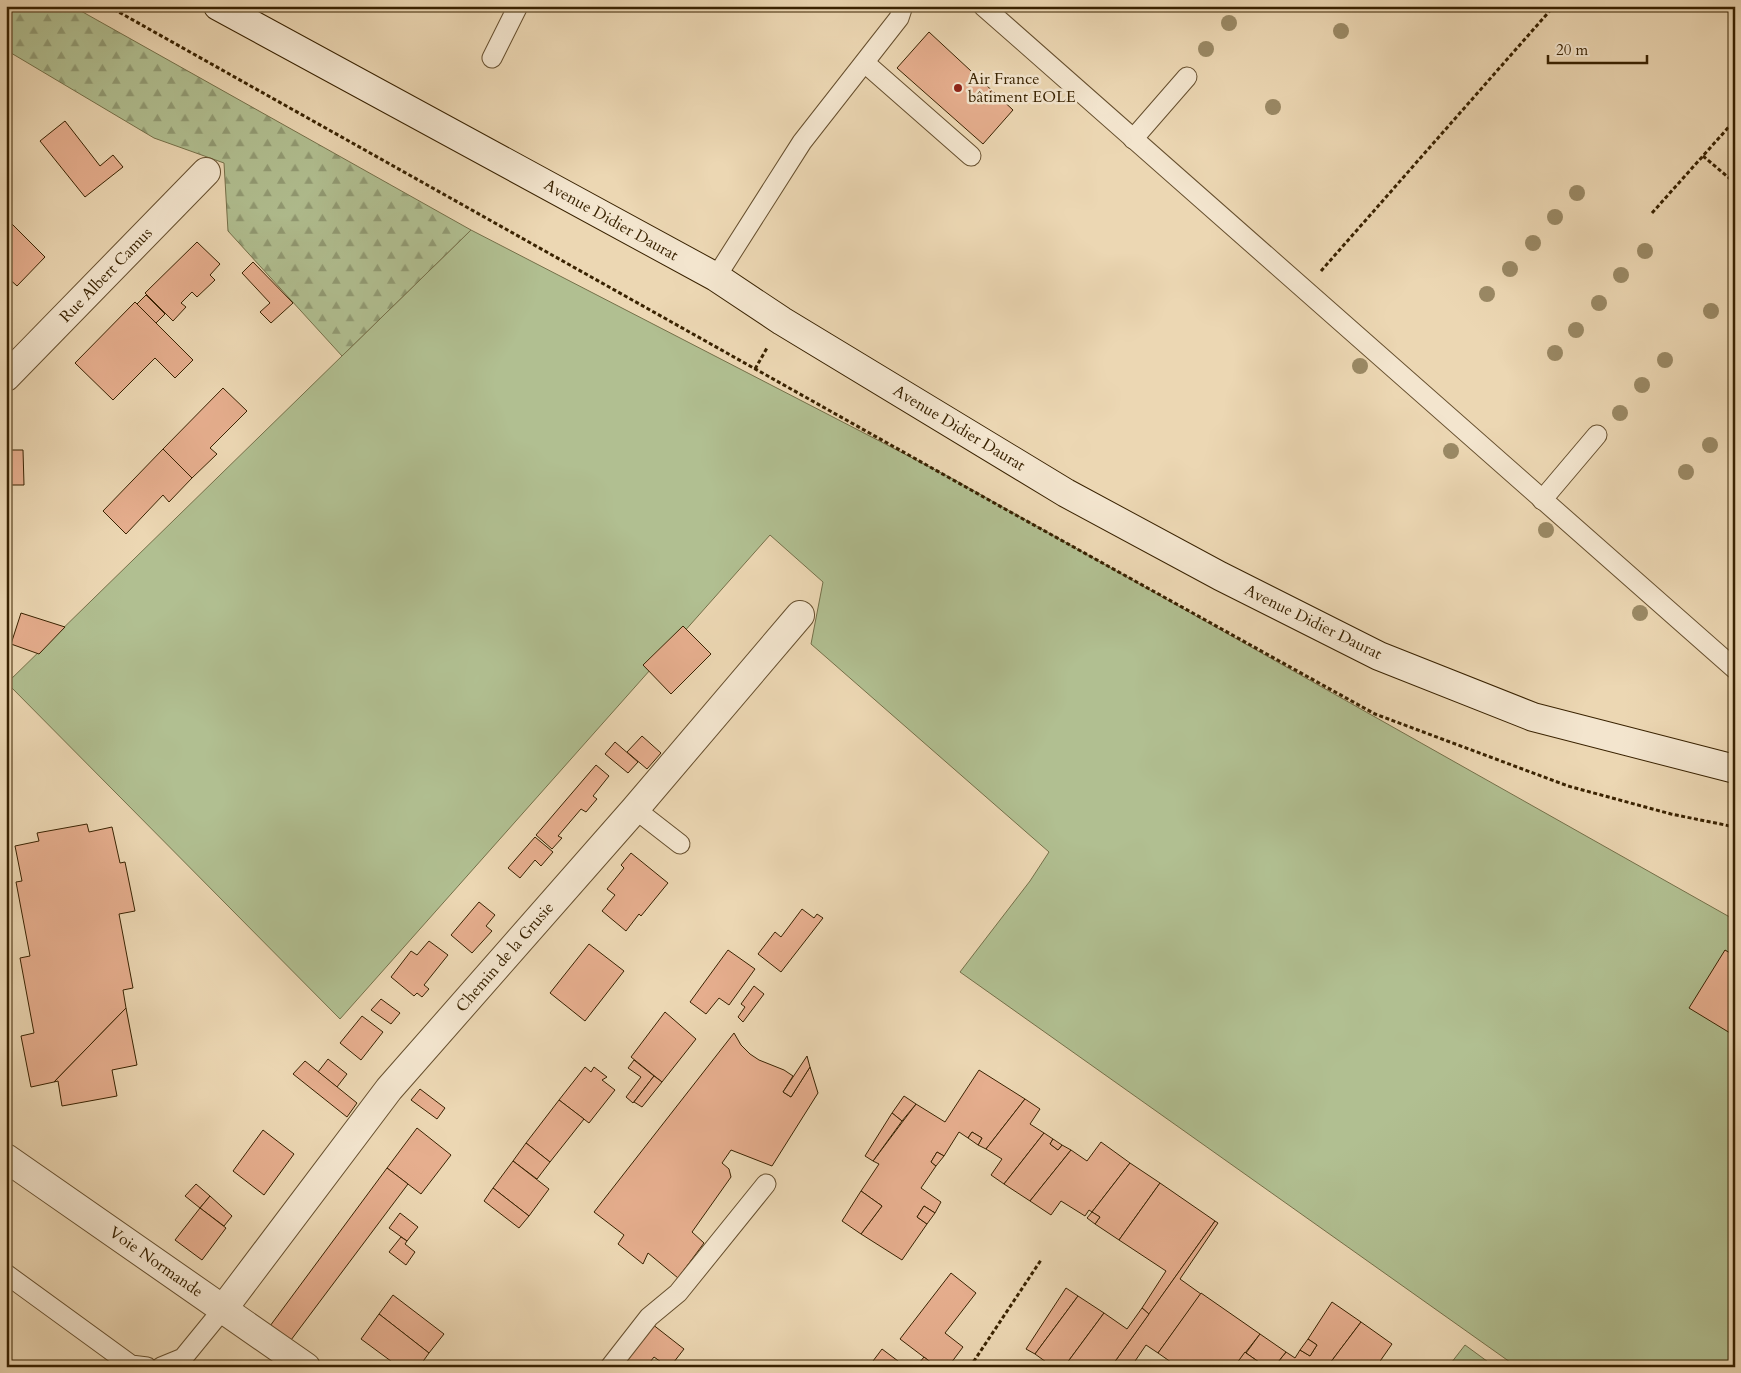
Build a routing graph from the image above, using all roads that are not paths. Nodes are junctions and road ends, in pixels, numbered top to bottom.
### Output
1 (218, 6) edge
2 (518, 6) edge
3 (903, 6) edge
4 (983, 6) edge
5 (492, 58) dead end
6 (865, 63) junction
7 (1187, 77) dead end
8 (1133, 139) junction
9 (972, 156) dead end
10 (206, 172) dead end
11 (716, 277) junction
12 (6, 377) edge
13 (1597, 435) dead end
14 (1542, 500) junction
15 (800, 615) dead end
16 (1735, 669) edge
17 (1735, 769) edge
18 (635, 809) junction
19 (680, 844) dead end
20 (6, 1158) edge
21 (766, 1184) dead end
22 (6, 1274) edge
23 (223, 1309) junction
24 (148, 1367) edge
25 (161, 1367) edge
26 (306, 1367) edge
27 (610, 1367) edge

1 - 11 main road, Avenue Didier Daurat
2 - 5 lane
3 - 6 lane
4 - 8 lane
6 - 9 lane
6 - 11 lane
7 - 8 lane
8 - 14 lane
10 - 12 main road, Rue Albert Camus
11 - 17 main road, Avenue Didier Daurat
13 - 14 lane
14 - 16 lane
15 - 18 main road, Chemin de la Grusie
18 - 19 lane
18 - 23 main road, Chemin de la Grusie
20 - 23 main road, Voie Normande
21 - 27 lane
22 - 24 lane
23 - 25 lane
23 - 26 main road, Voie Normande

